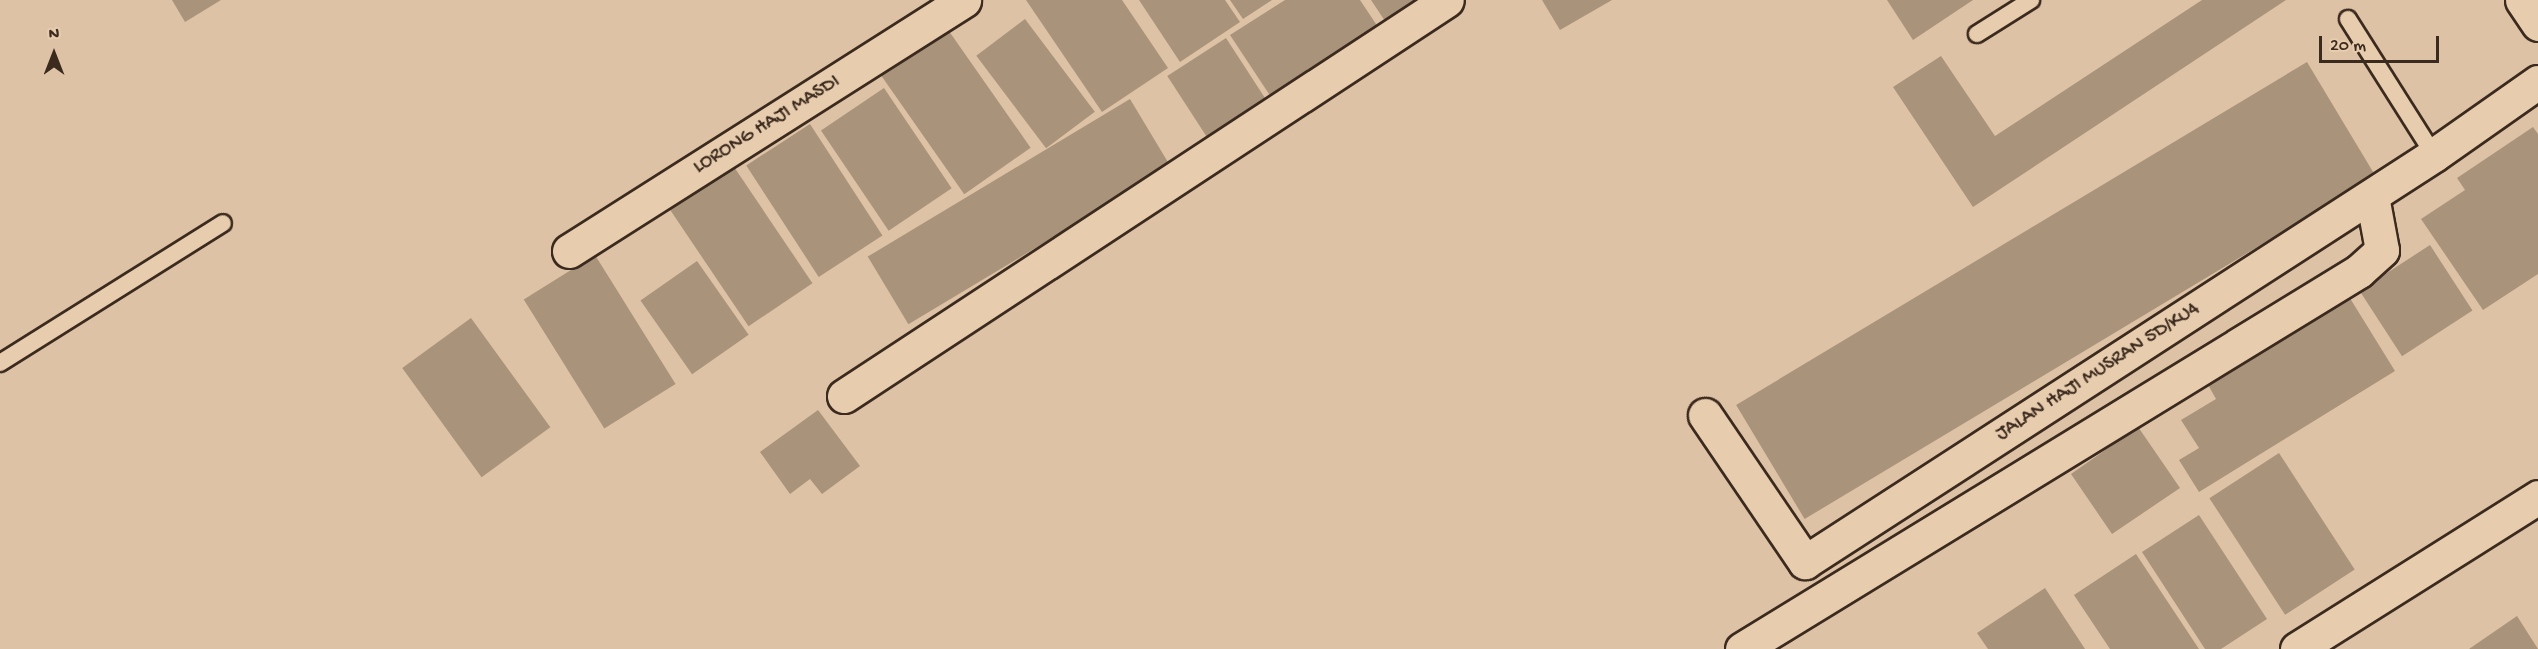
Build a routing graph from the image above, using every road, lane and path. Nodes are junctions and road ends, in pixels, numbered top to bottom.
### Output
1 (964, 0) edge
2 (1447, 0) edge
3 (2031, 0) edge
4 (2522, 0) edge
5 (2348, 19) dead end
6 (2538, 24) edge
7 (1977, 34) dead end
8 (2538, 82) edge
9 (2434, 155) junction
10 (2372, 196) junction
11 (223, 223) dead end
12 (569, 251) dead end
13 (0, 363) edge
14 (844, 396) dead end
15 (1705, 415) dead end
16 (2538, 497) edge
17 (1742, 649) edge
18 (2297, 649) edge

1 - 12 street, LORONG HAJI MASDI
2 - 14 street
3 - 7 lane
4 - 6 street
5 - 9 lane
8 - 9 street, JALAN HAJI MUSRAN 5D/KU4
9 - 10 street, JALAN HAJI MUSRAN 5D/KU4
10 - 15 street, JALAN HAJI MUSRAN 5D/KU4
10 - 17 street
11 - 13 lane
16 - 18 street

